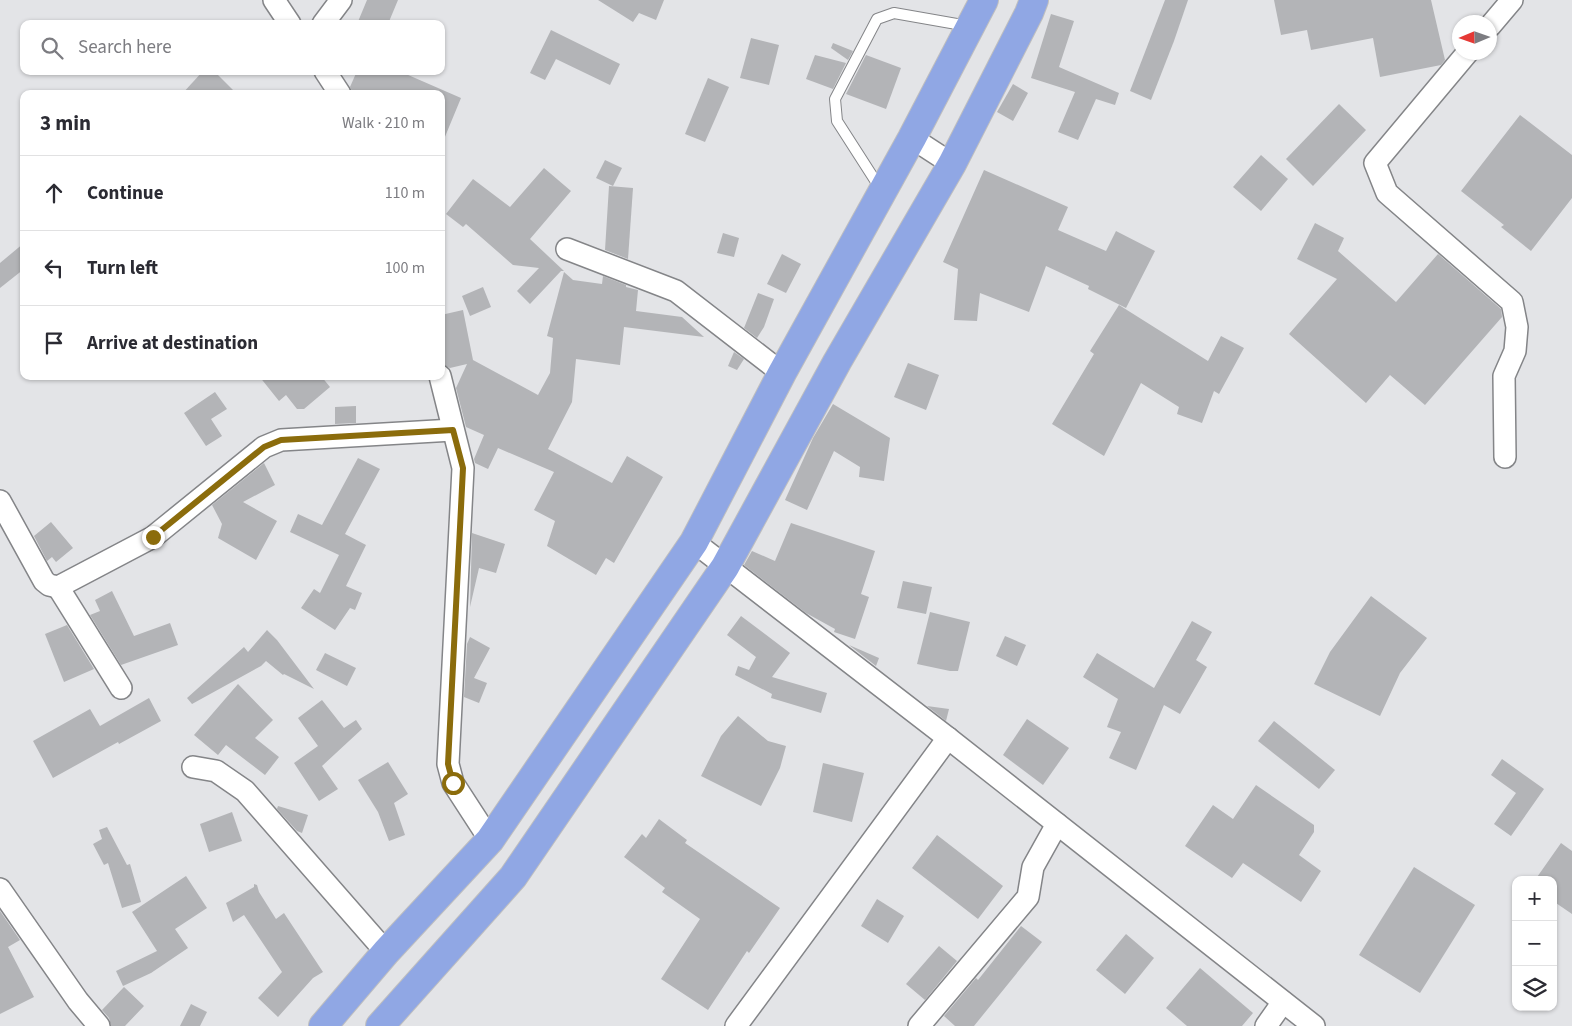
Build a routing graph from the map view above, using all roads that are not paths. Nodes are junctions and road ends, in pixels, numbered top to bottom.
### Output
1 (274, 0) edge
2 (341, 0) edge
3 (984, 0) edge
4 (1034, 0) edge
5 (1512, 0) edge
6 (1497, 18) edge
7 (287, 20) edge
8 (326, 20) edge
9 (970, 26) junction
10 (1461, 60) edge
11 (912, 138) junction
12 (952, 164) junction
13 (882, 191) junction
14 (567, 250) dead end
15 (782, 373) junction
16 (441, 380) edge
17 (453, 430) junction
18 (1505, 457) dead end
19 (0, 501) edge
20 (694, 542) junction
21 (726, 567) junction
22 (58, 587) junction
23 (121, 688) dead end
24 (948, 738) junction
25 (193, 767) dead end
26 (1057, 824) junction
27 (490, 840) junction
28 (0, 889) edge
29 (386, 952) junction
30 (1284, 1002) junction
31 (99, 1026) edge
32 (323, 1026) edge
33 (380, 1026) edge
34 (736, 1026) edge
35 (919, 1026) edge
36 (1266, 1026) edge
37 (1314, 1026) edge

1 - 7 street
2 - 8 street
3 - 9 highway
4 - 12 highway
5 - 6 street
9 - 11 highway
9 - 13 lane
10 - 18 street
11 - 12 street
11 - 13 highway
12 - 21 highway
13 - 15 highway
14 - 15 street
15 - 20 highway
16 - 17 street
17 - 22 street
17 - 27 street
19 - 22 street
20 - 21 street
20 - 27 highway
21 - 24 street
21 - 33 highway
22 - 23 street
24 - 26 street
24 - 34 street
25 - 29 street
26 - 30 street
26 - 35 street
27 - 29 highway
28 - 31 street
29 - 32 highway
30 - 36 street
30 - 37 street

